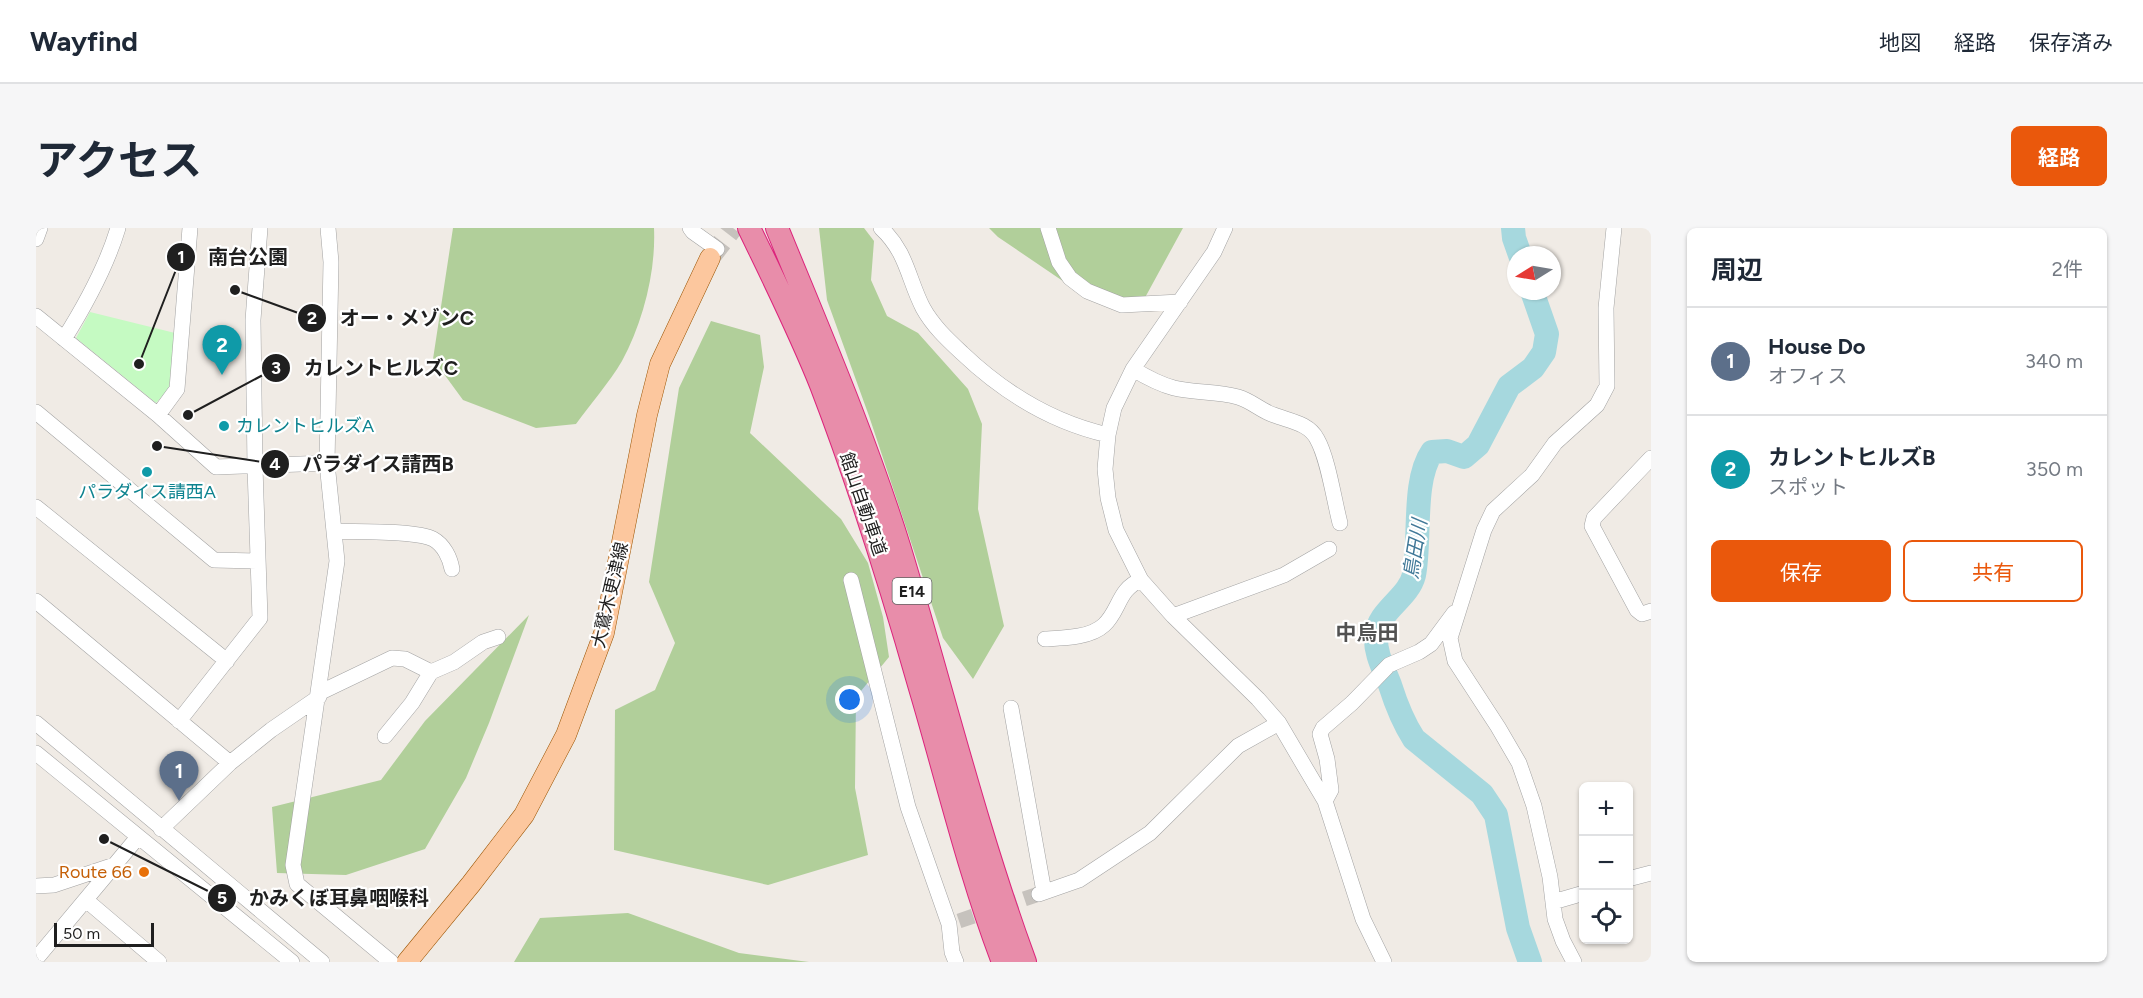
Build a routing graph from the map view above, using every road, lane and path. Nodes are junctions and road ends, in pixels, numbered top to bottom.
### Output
1 (40, 228) edge
2 (118, 228) edge
3 (190, 228) edge
4 (260, 228) edge
5 (328, 228) edge
6 (690, 228) edge
7 (749, 228) edge
8 (777, 228) edge
9 (881, 228) edge
10 (1048, 228) edge
11 (1225, 228) edge
12 (1614, 228) edge
13 (36, 239) edge
14 (713, 254) joint
15 (1180, 302) junction
16 (36, 316) edge
17 (64, 339) junction
18 (1133, 369) junction
19 (36, 412) edge
20 (158, 415) junction
21 (1108, 435) junction
22 (1651, 458) edge
23 (327, 463) junction
24 (255, 467) junction
25 (36, 507) edge
26 (1340, 523) dead end
27 (334, 531) junction
28 (1329, 549) dead end
29 (257, 561) junction
30 (452, 569) dead end
31 (851, 580) dead end
32 (1141, 580) junction
33 (36, 601) edge
34 (1463, 601) junction
35 (1651, 611) edge
36 (1173, 616) junction
37 (498, 637) dead end
38 (1045, 639) dead end
39 (227, 661) junction
40 (430, 672) junction
41 (319, 695) junction
42 (1011, 708) dead end
43 (179, 721) junction
44 (36, 723) edge
45 (1279, 723) junction
46 (386, 735) dead end
47 (36, 753) edge
48 (230, 763) junction
49 (1325, 801) junction
50 (161, 829) junction
51 (138, 837) junction
52 (115, 865) junction
53 (1651, 873) edge
54 (1633, 878) edge
55 (36, 886) edge
56 (1579, 894) edge
57 (86, 900) junction
58 (1553, 902) junction
59 (36, 958) edge
60 (41, 962) edge
61 (159, 962) edge
62 (292, 962) edge
63 (322, 962) edge
64 (391, 962) edge
65 (407, 962) edge
66 (956, 962) edge
67 (1003, 962) edge
68 (1025, 962) edge
69 (1384, 962) edge
70 (1574, 962) edge

1 - 13 street
2 - 17 street
3 - 20 street
4 - 24 street
5 - 23 street
6 - 14 street
7 - 67 highway, 館山自動車道 / E14
8 - 68 highway, 館山自動車道 / E14
9 - 21 street
10 - 15 street
11 - 15 street
12 - 34 street
14 - 65 main road, 大鷲木更津線
15 - 18 street
16 - 17 street
17 - 20 street
18 - 21 street
18 - 26 street
19 - 29 street
20 - 24 street
21 - 32 street
22 - 35 street
23 - 24 street
23 - 27 street
24 - 29 street
25 - 39 street
27 - 30 street
27 - 41 street
28 - 36 street
29 - 39 street
31 - 66 street
32 - 36 street
32 - 38 street
33 - 43 street
34 - 49 street
34 - 58 street
36 - 45 street
37 - 40 street
39 - 43 street
40 - 41 street
40 - 46 street
41 - 48 street
41 - 64 street
42 - 45 street
43 - 48 street
44 - 50 street
45 - 49 street
47 - 51 street
48 - 50 street
49 - 69 street
50 - 63 street
51 - 52 street
51 - 62 street
52 - 55 street
52 - 57 street
53 - 54 street
56 - 58 street
57 - 59 street
57 - 61 street
58 - 70 street
59 - 60 street

